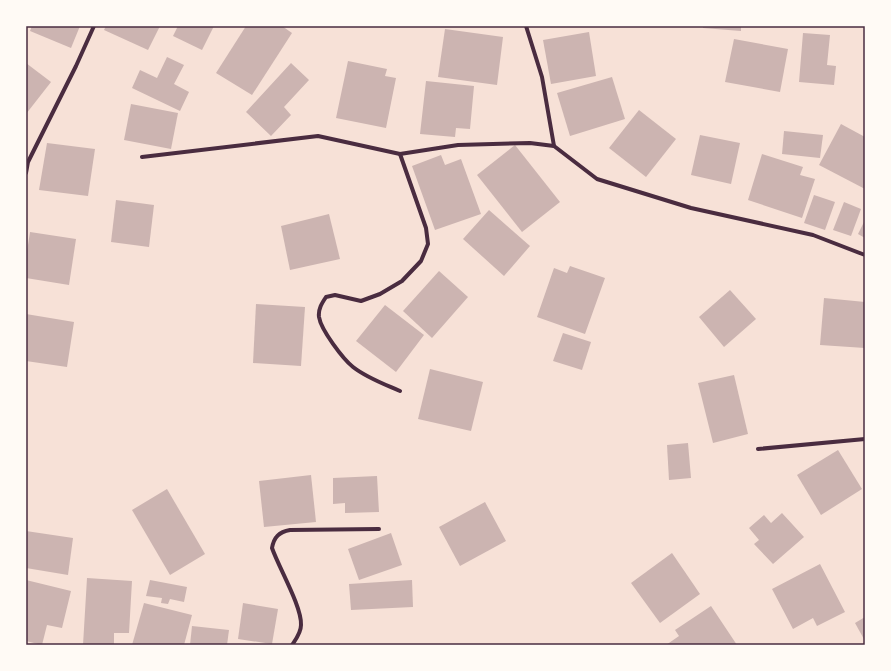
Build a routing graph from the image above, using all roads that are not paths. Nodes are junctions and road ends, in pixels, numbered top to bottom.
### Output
1 (94, 26) edge
2 (526, 26) edge
3 (554, 146) junction
4 (400, 154) junction
5 (142, 157) dead end
6 (26, 173) edge
7 (865, 255) edge
8 (400, 390) dead end
9 (865, 439) edge
10 (758, 449) dead end
11 (379, 528) dead end
12 (292, 645) edge

1 - 6 street
2 - 3 street
3 - 4 street
3 - 7 street
4 - 5 street
4 - 8 street
9 - 10 street
11 - 12 street

